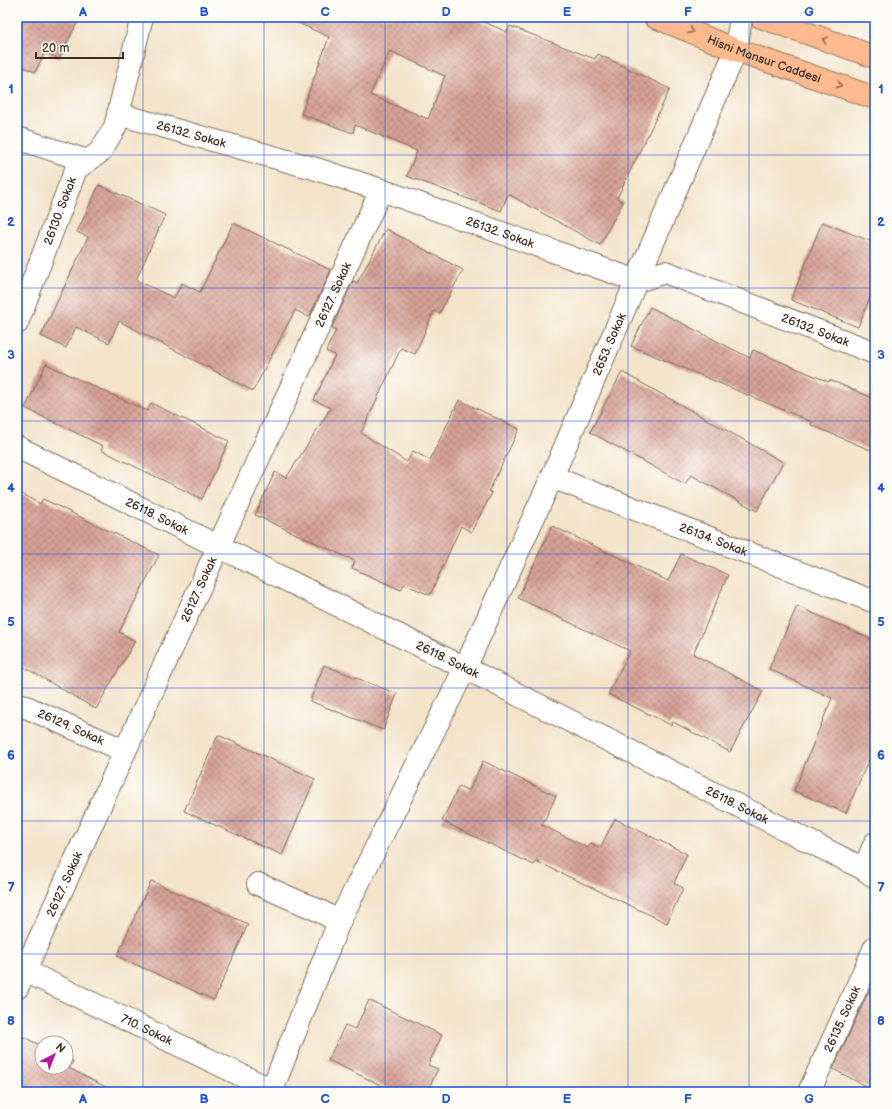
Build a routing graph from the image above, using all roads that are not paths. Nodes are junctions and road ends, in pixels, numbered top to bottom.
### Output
1 (142, 17) edge
2 (654, 17) edge
3 (742, 17) edge
4 (761, 17) edge
5 (736, 50) junction
6 (875, 57) edge
7 (875, 98) edge
8 (118, 114) junction
9 (17, 138) edge
10 (87, 161) junction
11 (381, 190) junction
12 (637, 281) junction
13 (17, 323) edge
14 (875, 353) edge
15 (17, 447) edge
16 (552, 477) junction
17 (218, 546) junction
18 (875, 602) edge
19 (465, 668) junction
20 (17, 703) edge
21 (125, 751) junction
22 (875, 843) edge
23 (869, 873) edge
24 (258, 884) dead end
25 (339, 922) junction
26 (875, 947) edge
27 (20, 976) edge
28 (273, 1091) edge
29 (809, 1092) edge

1 - 8 street, 26130. Sokak
2 -> 5 main road, Hisni Mansur Caddesi
3 - 5 street, 2653. Sokak
6 -> 4 main road
5 -> 7 main road, Hisni Mansur Caddesi
5 - 12 street, 2653. Sokak
8 - 10 street, 26130. Sokak
8 - 11 street, 26132. Sokak
9 - 10 street
10 - 13 street, 26130. Sokak
11 - 12 street, 26132. Sokak
11 - 17 street, 26127. Sokak
12 - 14 street, 26132. Sokak
12 - 16 street, 2653. Sokak
15 - 17 street, 26118. Sokak
16 - 18 street, 26134. Sokak
16 - 19 street, 2653. Sokak
17 - 19 street, 26118. Sokak
17 - 21 street, 26127. Sokak
19 - 23 street, 26118. Sokak
19 - 25 street, 2653. Sokak
20 - 21 street, 26129. Sokak
21 - 27 street, 26127. Sokak
22 - 23 street
24 - 25 street
25 - 28 street, 2653. Sokak
26 - 29 street, 26135. Sokak
27 - 28 street, 710. Sokak

